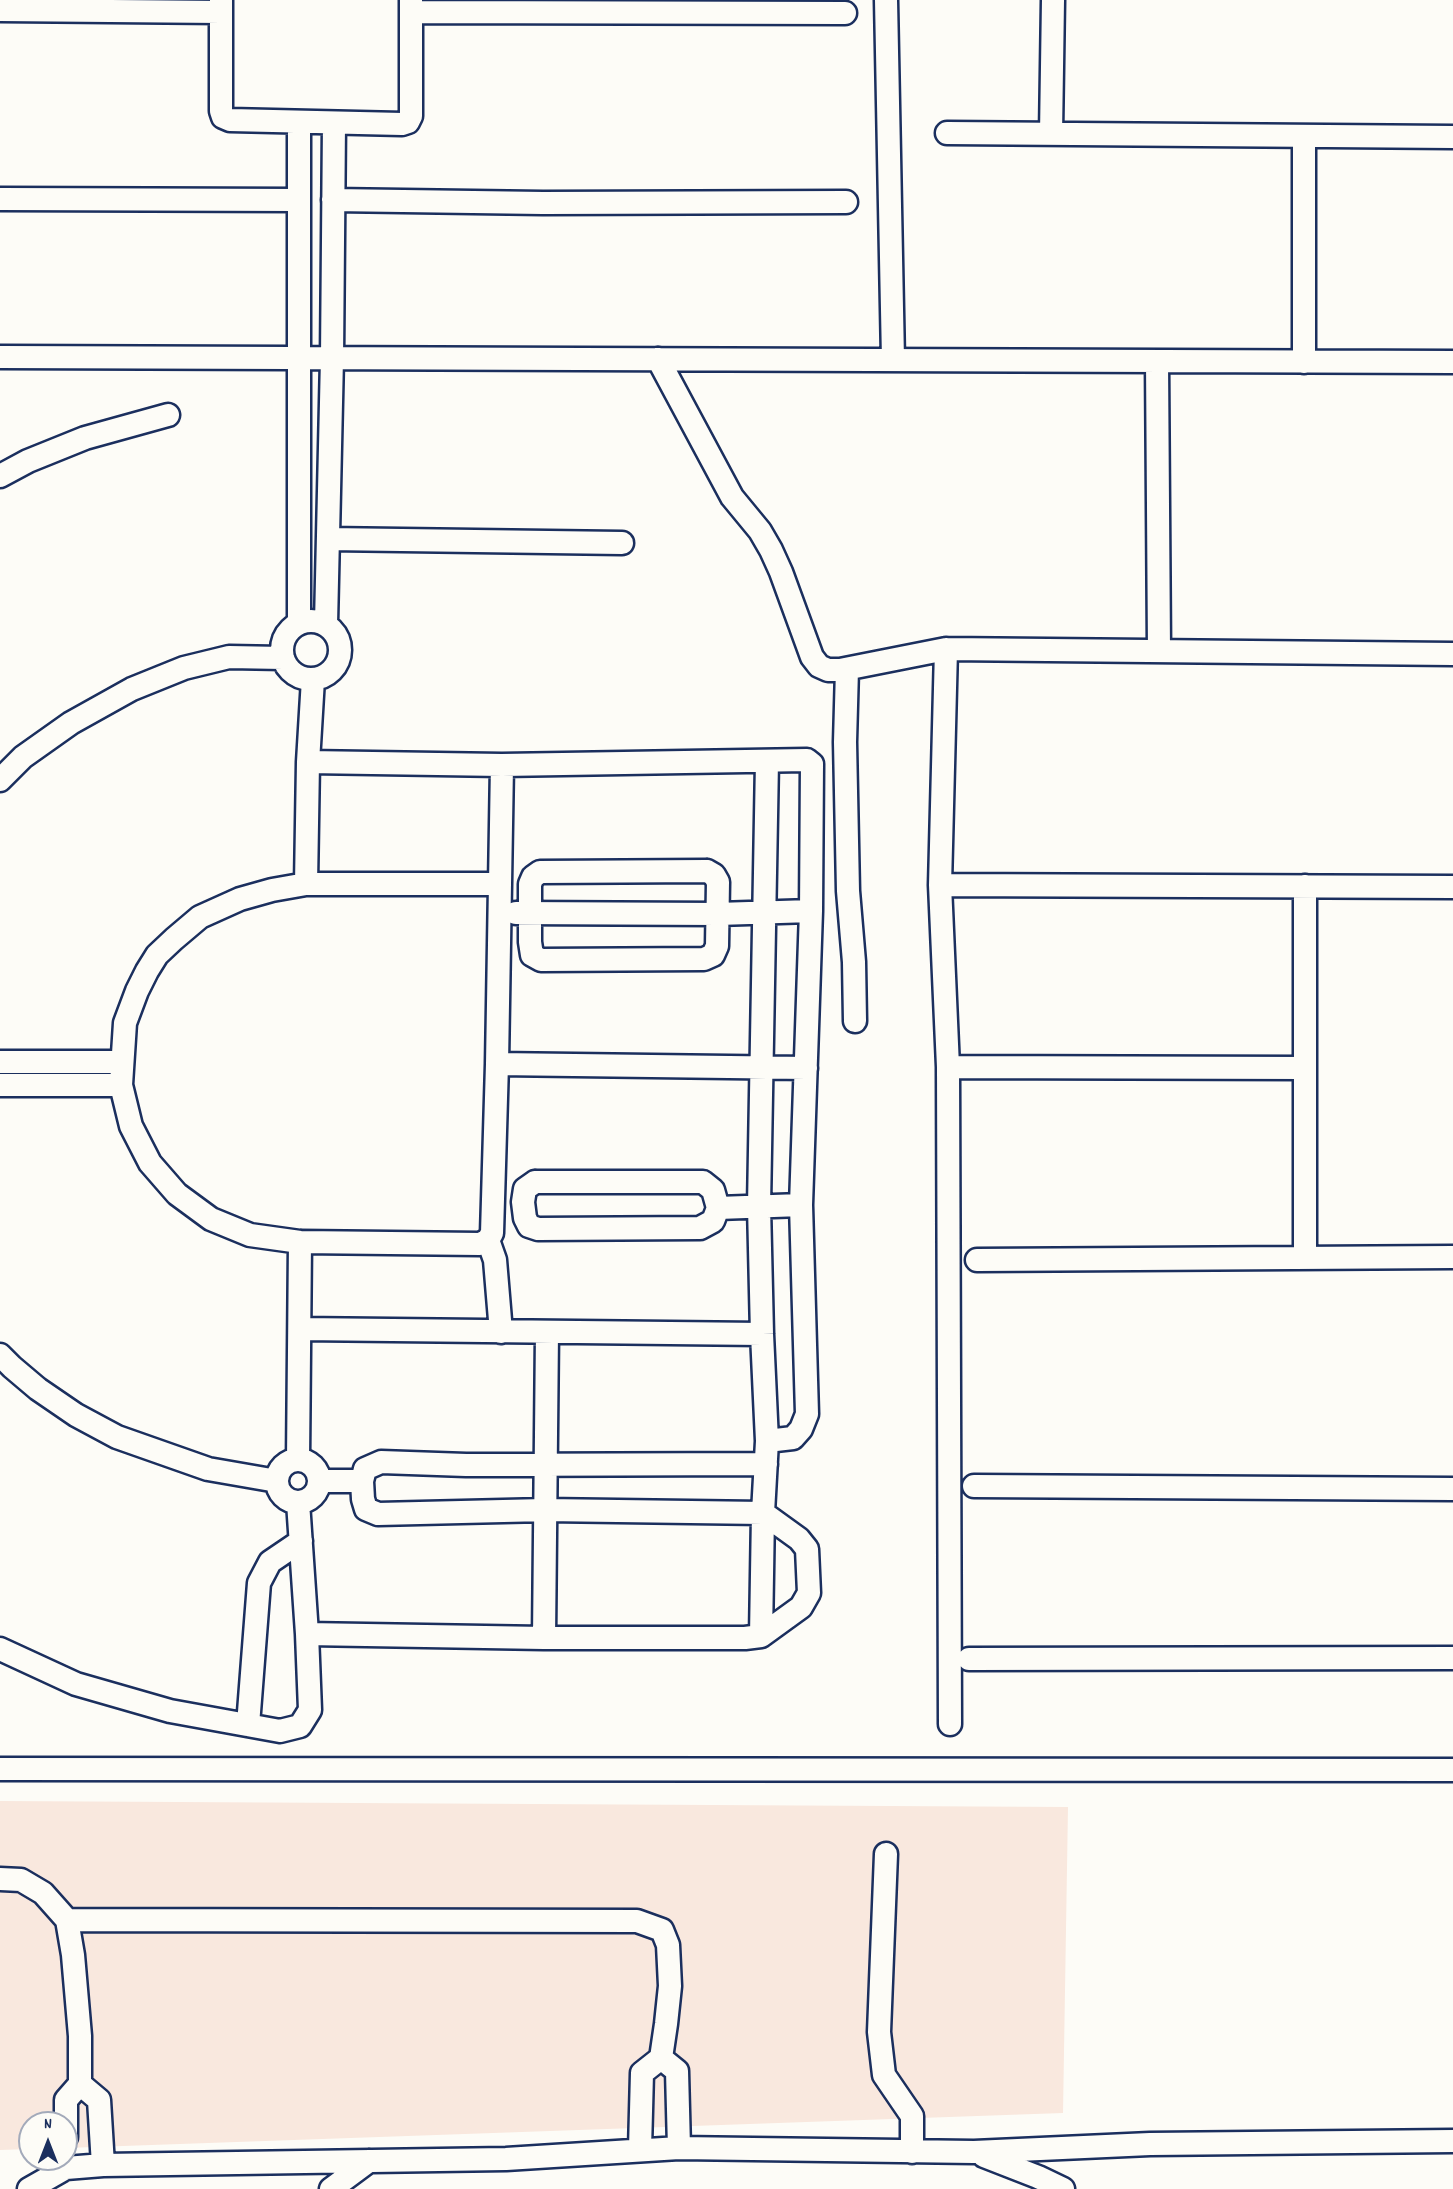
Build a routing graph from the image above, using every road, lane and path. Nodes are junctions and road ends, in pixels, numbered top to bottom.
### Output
1 (886, 0) edge
2 (1053, 0) edge
3 (221, 6) edge
4 (411, 6) edge
5 (0, 10) edge
6 (845, 13) dead end
7 (299, 123) junction
8 (333, 123) junction
9 (947, 133) dead end
10 (1052, 134) junction
11 (1304, 136) junction
12 (1453, 137) edge
13 (0, 199) edge
14 (298, 200) junction
15 (333, 200) junction
16 (846, 202) dead end
17 (298, 248) junction
18 (333, 250) junction
19 (0, 357) edge
20 (298, 358) junction
21 (332, 358) junction
22 (658, 359) junction
23 (893, 360) junction
24 (1157, 361) junction
25 (1304, 362) junction
26 (1453, 362) edge
27 (168, 415) dead end
28 (0, 476) edge
29 (328, 539) junction
30 (622, 543) dead end
31 (299, 623) junction
32 (326, 624) junction
33 (946, 649) junction
34 (1159, 651) junction
35 (1453, 654) edge
36 (283, 658) junction
37 (847, 669) junction
38 (313, 679) junction
39 (767, 761) junction
40 (308, 762) junction
41 (502, 765) junction
42 (0, 780) edge
43 (306, 884) junction
44 (500, 884) junction
45 (940, 885) junction
46 (1305, 886) junction
47 (1453, 887) edge
48 (811, 911) junction
49 (500, 914) junction
50 (530, 914) junction
51 (718, 914) junction
52 (764, 914) junction
53 (855, 1021) dead end
54 (0, 1062) edge
55 (121, 1062) junction
56 (497, 1064) junction
57 (948, 1066) junction
58 (761, 1068) junction
59 (806, 1068) junction
60 (1305, 1068) junction
61 (0, 1085) edge
62 (121, 1085) junction
63 (523, 1202) junction
64 (493, 1204) junction
65 (759, 1206) junction
66 (801, 1206) junction
67 (718, 1208) junction
68 (488, 1240) junction
69 (300, 1242) junction
70 (1453, 1257) edge
71 (1305, 1258) junction
72 (977, 1260) dead end
73 (300, 1329) junction
74 (501, 1332) junction
75 (547, 1332) junction
76 (762, 1334) junction
77 (4, 1367) edge
78 (767, 1440) junction
79 (298, 1460) junction
80 (546, 1464) junction
81 (766, 1464) junction
82 (362, 1480) junction
83 (277, 1481) junction
84 (320, 1481) junction
85 (974, 1486) dead end
86 (1453, 1489) edge
87 (298, 1502) junction
88 (545, 1510) junction
89 (763, 1513) junction
90 (301, 1541) junction
91 (307, 1634) junction
92 (761, 1636) junction
93 (544, 1638) junction
94 (0, 1649) edge
95 (1453, 1658) edge
96 (969, 1659) dead end
97 (950, 1724) dead end
98 (248, 1725) junction
99 (0, 1768) edge
100 (1453, 1770) edge
101 (886, 1854) dead end
102 (0, 1879) edge
103 (67, 1920) junction
104 (661, 2058) junction
105 (80, 2084) junction
106 (66, 2111) edge
107 (1453, 2141) edge
108 (679, 2148) junction
109 (640, 2149) junction
110 (912, 2152) junction
111 (974, 2152) junction
112 (369, 2161) junction
113 (78, 2164) edge
114 (103, 2165) junction
115 (55, 2171) edge
116 (29, 2189) edge
117 (332, 2189) edge
118 (1063, 2189) edge

1 - 23 street
2 - 10 street
3 - 5 street
3 - 7 street
4 - 6 street
4 - 8 street
7 - 8 street
7 - 14 street
8 - 15 street
9 - 10 street
10 - 11 street
11 - 12 street
11 - 25 street
13 - 14 street
14 - 17 street
15 - 16 street
15 - 18 street
17 - 18 street
17 - 20 street
18 - 21 street
19 - 20 street
20 - 21 street
20 - 31 street
21 - 22 street
21 - 29 street
22 - 23 street
22 - 37 street
23 - 24 street
24 - 25 street
24 - 34 street
25 - 26 street
27 - 28 street
29 - 30 street
29 - 32 street
31 - 32 street
31 - 36 street
32 - 38 street
33 - 34 street
33 - 37 street
33 - 45 street
34 - 35 street
36 - 38 street
36 - 42 street
37 - 53 street
38 - 40 street
39 - 41 street
39 - 48 street
39 - 52 street
40 - 41 street
40 - 43 street
41 - 44 street
43 - 44 street
43 - 55 street
44 - 49 street
45 - 46 street
45 - 57 street
46 - 47 street
46 - 60 street
48 - 52 street
48 - 59 street
49 - 50 street
49 - 56 street
50 - 51 street
50 - 51 street
50 - 51 street
51 - 52 street
52 - 58 street
54 - 55 street
55 - 62 street
56 - 58 street
56 - 64 street
57 - 60 street
57 - 97 street
58 - 59 street
58 - 65 street
59 - 66 street
60 - 71 street
61 - 62 street
62 - 69 street
63 - 64 street
63 - 67 street
63 - 67 street
64 - 68 street
65 - 66 street
65 - 67 street
65 - 76 street
66 - 78 street
68 - 69 street
68 - 74 street
69 - 73 street
70 - 71 street
71 - 72 street
73 - 74 street
73 - 79 street
74 - 75 street
75 - 76 street
75 - 80 street
76 - 78 street
77 - 83 street
78 - 81 street
79 - 83 street
79 - 84 street
80 - 81 street
80 - 82 street
80 - 88 street
81 - 89 street
82 - 84 street
82 - 88 street
83 - 87 street
84 - 87 street
85 - 86 street
87 - 90 street
88 - 89 street
88 - 93 street
89 - 92 street
89 - 92 street
90 - 91 street
90 - 98 street
91 - 93 street
91 - 98 street
92 - 93 street
94 - 98 street
95 - 96 street
99 - 100 street
101 - 110 street
102 - 103 street
103 - 104 street
103 - 105 street
104 - 108 street
104 - 109 street
105 - 106 street
105 - 114 street
107 - 111 street
108 - 109 street
108 - 110 street
109 - 112 street
110 - 111 street
111 - 118 street
112 - 114 street
112 - 117 street
113 - 114 street
115 - 116 street

